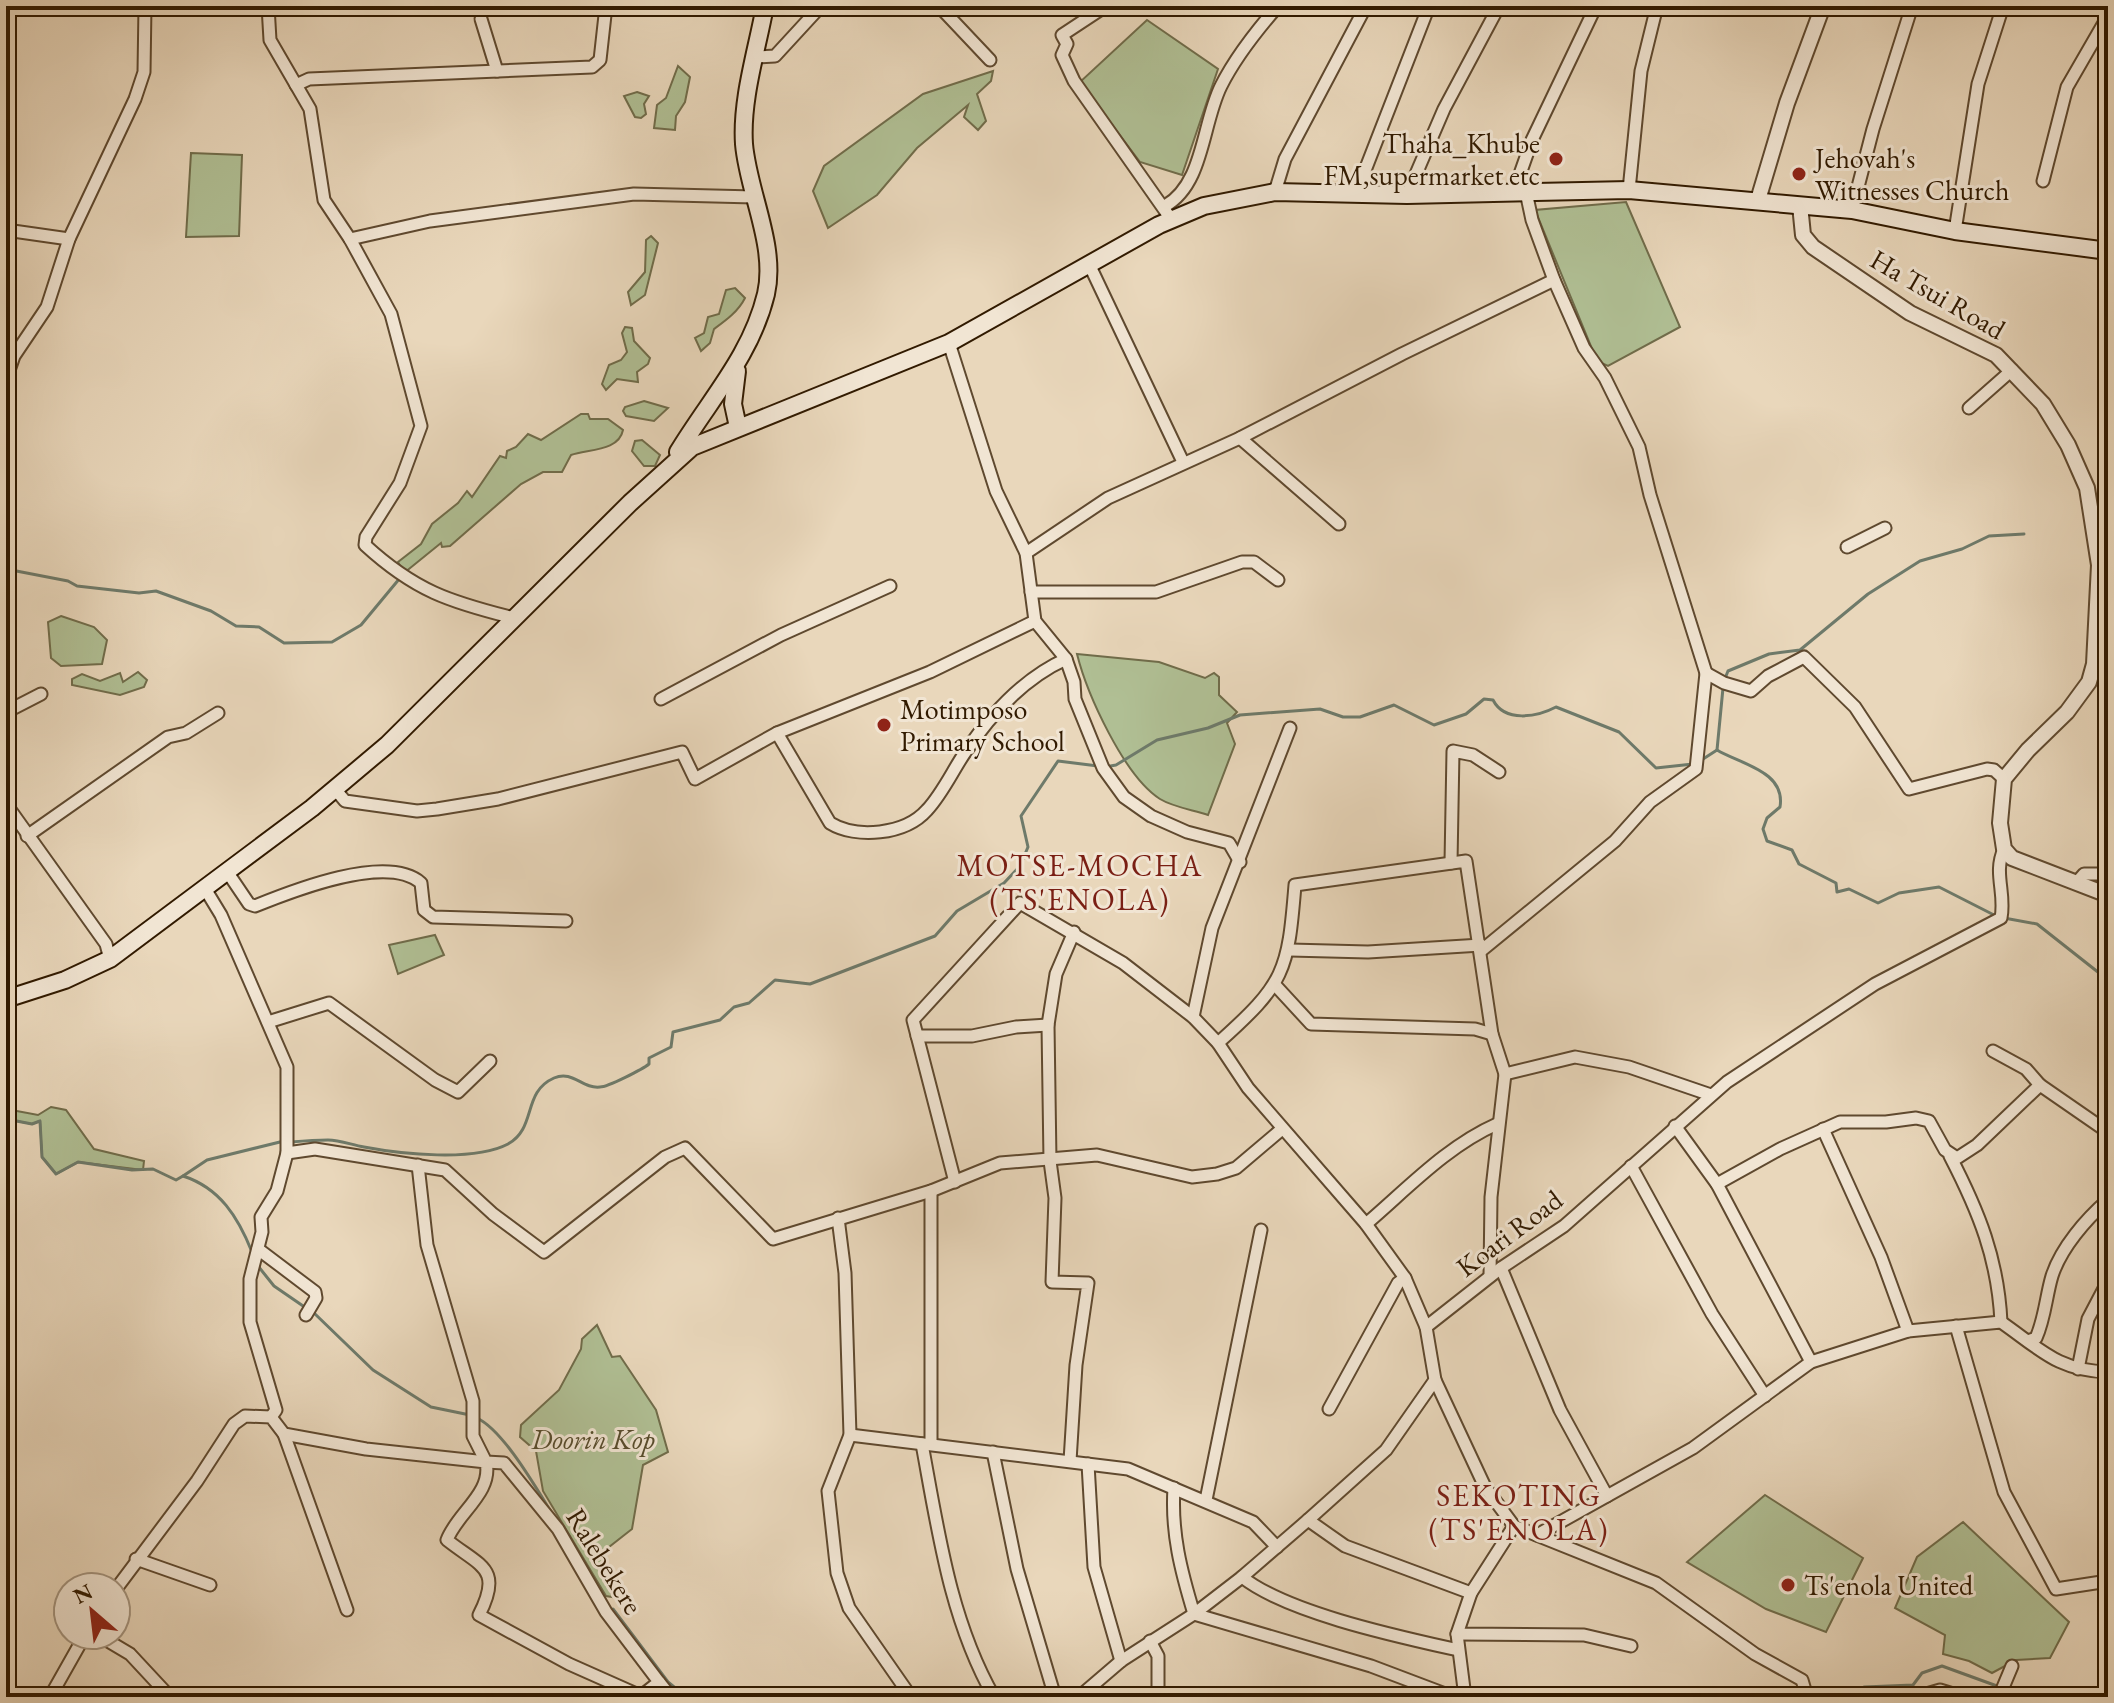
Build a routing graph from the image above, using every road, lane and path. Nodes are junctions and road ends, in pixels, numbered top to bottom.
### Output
1 (145, 6) edge
2 (268, 6) edge
3 (606, 6) edge
4 (765, 6) edge
5 (821, 6) edge
6 (939, 6) edge
7 (1106, 6) edge
8 (1278, 6) edge
9 (1366, 6) edge
10 (1429, 6) edge
11 (1499, 6) edge
12 (1596, 6) edge
13 (1657, 6) edge
14 (1823, 6) edge
15 (1912, 6) edge
16 (2003, 6) edge
17 (2108, 16) edge
18 (481, 19) dead end
19 (756, 57) junction
20 (990, 60) dead end
21 (497, 71) junction
22 (296, 85) junction
23 (2043, 181) dead end
24 (1629, 190) junction
25 (1275, 192) junction
26 (1520, 192) junction
27 (1362, 194) junction
28 (1407, 195) junction
29 (754, 197) junction
30 (1758, 200) junction
31 (1792, 204) junction
32 (1852, 210) junction
33 (1168, 212) junction
34 (6, 230) edge
35 (1955, 231) junction
36 (69, 239) junction
37 (350, 239) junction
38 (2108, 251) edge
39 (1089, 264) junction
40 (1554, 280) junction
41 (949, 343) junction
42 (738, 366) junction
43 (2012, 370) junction
44 (6, 379) edge
45 (722, 390) junction
46 (1969, 408) dead end
47 (730, 431) junction
48 (1240, 438) junction
49 (1183, 462) junction
50 (671, 464) junction
51 (1339, 524) dead end
52 (1885, 528) dead end
53 (1847, 547) dead end
54 (1026, 553) junction
55 (1278, 580) dead end
56 (890, 586) dead end
57 (1031, 592) junction
58 (514, 618) junction
59 (1035, 621) junction
60 (2108, 654) edge
61 (1066, 659) junction
62 (2094, 664) junction
63 (1706, 673) junction
64 (41, 694) dead end
65 (661, 699) dead end
66 (6, 712) edge
67 (218, 713) dead end
68 (1290, 728) dead end
69 (777, 733) junction
70 (1499, 772) dead end
71 (2004, 779) junction
72 (335, 789) junction
73 (6, 804) edge
74 (27, 836) junction
75 (2004, 849) junction
76 (1240, 862) junction
77 (1451, 863) junction
78 (226, 870) junction
79 (2108, 871) edge
80 (2077, 882) junction
81 (204, 887) junction
82 (2108, 895) edge
83 (566, 921) dead end
84 (1074, 932) junction
85 (1481, 948) junction
86 (1290, 950) junction
87 (110, 959) junction
88 (1276, 986) junction
89 (6, 999) edge
90 (1193, 1017) junction
91 (268, 1022) junction
92 (1048, 1025) junction
93 (1492, 1034) junction
94 (917, 1036) junction
95 (1218, 1043) junction
96 (1993, 1051) dead end
97 (490, 1061) dead end
98 (1505, 1074) junction
99 (2040, 1085) junction
100 (1711, 1095) junction
101 (1497, 1124) junction
102 (1675, 1126) junction
103 (1282, 1129) junction
104 (1823, 1129) junction
105 (2108, 1132) edge
106 (288, 1149) junction
107 (1950, 1156) junction
108 (1050, 1161) junction
109 (418, 1165) junction
110 (1631, 1166) junction
111 (955, 1182) junction
112 (1717, 1184) junction
113 (931, 1191) junction
114 (2108, 1200) edge
115 (838, 1218) junction
116 (1366, 1224) junction
117 (1261, 1230) dead end
118 (258, 1249) junction
119 (1501, 1268) junction
120 (1490, 1276) junction
121 (1405, 1278) junction
122 (2108, 1281) edge
123 (306, 1315) dead end
124 (2001, 1322) junction
125 (1956, 1326) junction
126 (1426, 1327) junction
127 (1908, 1331) junction
128 (2028, 1341) junction
129 (1811, 1362) junction
130 (2078, 1369) junction
131 (2108, 1372) edge
132 (1435, 1380) junction
133 (1765, 1396) junction
134 (1329, 1409) dead end
135 (271, 1417) junction
136 (284, 1434) junction
137 (850, 1435) junction
138 (926, 1444) junction
139 (993, 1452) junction
140 (1070, 1461) junction
141 (486, 1462) junction
142 (1088, 1464) junction
143 (1174, 1488) junction
144 (1607, 1496) junction
145 (1206, 1500) junction
146 (1308, 1520) junction
147 (1514, 1526) junction
148 (1537, 1535) junction
149 (1277, 1547) junction
150 (136, 1559) junction
151 (128, 1571) edge
152 (1242, 1577) junction
153 (2108, 1581) edge
154 (210, 1585) dead end
155 (1471, 1593) junction
156 (347, 1610) dead end
157 (1194, 1614) junction
158 (1457, 1634) junction
159 (1150, 1641) junction
160 (1631, 1646) dead end
161 (1458, 1650) junction
162 (76, 1651) edge
163 (125, 1651) edge
164 (1121, 1661) junction
165 (2012, 1666) dead end
166 (659, 1682) junction
167 (50, 1697) edge
168 (170, 1697) edge
169 (641, 1697) edge
170 (671, 1697) edge
171 (911, 1697) edge
172 (994, 1697) edge
173 (1055, 1697) edge
174 (1079, 1697) edge
175 (1158, 1697) edge
176 (1453, 1697) edge
177 (1465, 1697) edge
178 (1807, 1697) edge
179 (1916, 1697) edge
180 (1963, 1697) edge
181 (1999, 1697) edge

1 - 36 street
2 - 22 street
3 - 21 street
4 - 19 main road
5 - 19 street
6 - 20 street
7 - 33 street
8 - 33 street
9 - 25 street
10 - 27 street
11 - 28 street
12 - 26 street
13 - 24 street
14 - 30 street
15 - 32 street
16 - 35 street
17 - 23 street
18 - 21 street
19 - 29 main road
21 - 22 street
22 - 37 street
24 - 26 main road
24 - 30 main road
25 - 27 main road
25 - 33 main road
26 - 28 main road
26 - 40 street
27 - 28 main road
29 - 37 street
29 - 42 main road
30 - 31 main road
31 - 32 main road
31 - 43 street, Ha Tsui Road
32 - 35 main road
33 - 39 main road
34 - 36 street
35 - 38 main road
36 - 44 street
37 - 58 street
39 - 41 main road
39 - 49 street
40 - 48 street
40 - 63 street
41 - 47 main road
41 - 54 street
42 - 45 main road
42 - 47 main road
43 - 46 street
43 - 62 street, Ha Tsui Road
45 - 47 main road
45 - 50 main road
47 - 50 main road
48 - 49 street
48 - 51 street
49 - 54 street
50 - 58 main road
52 - 53 street
54 - 57 street
55 - 57 street
56 - 65 street
57 - 59 street
58 - 72 main road
59 - 61 street
59 - 69 street
60 - 62 street
61 - 69 street
61 - 76 street
62 - 71 street, Ha Tsui Road
63 - 71 street
63 - 85 street
64 - 66 street
67 - 74 street
68 - 76 street
69 - 72 street
70 - 77 street
71 - 75 street
72 - 78 main road
73 - 74 street
74 - 87 street
75 - 80 street
75 - 100 street, Koari Road
76 - 90 street
77 - 85 street
77 - 86 street
78 - 81 main road
78 - 83 street
79 - 80 street
80 - 82 street
81 - 87 main road
81 - 91 street
84 - 90 street
84 - 92 street
84 - 94 street
85 - 86 street
85 - 93 street
86 - 88 street
87 - 89 main road
88 - 93 street
88 - 95 street
90 - 95 street
91 - 97 street
91 - 106 street
92 - 94 street
92 - 108 street
93 - 98 street
94 - 111 street
95 - 103 street
96 - 99 street
98 - 100 street
98 - 101 street
99 - 105 street
99 - 107 street
100 - 102 street, Koari Road
101 - 116 street
101 - 120 street
102 - 110 street, Koari Road
102 - 112 street
103 - 108 street
103 - 116 street
104 - 107 street
104 - 112 street
104 - 127 street
106 - 109 street
106 - 118 street
107 - 124 street
108 - 111 street
108 - 140 street
109 - 115 street
109 - 141 street
110 - 119 street, Koari Road
110 - 133 street
111 - 113 street
112 - 129 street
113 - 115 street
113 - 138 street
114 - 128 street
115 - 137 street
116 - 121 street
117 - 145 street
118 - 123 street
118 - 135 street
119 - 120 street, Koari Road
119 - 144 street
120 - 126 street, Koari Road
121 - 126 street
121 - 134 street
122 - 130 street
124 - 125 street
124 - 128 street
125 - 127 street
125 - 153 street
126 - 132 street
127 - 129 street
128 - 130 street
129 - 133 street
130 - 131 street
132 - 146 street
132 - 147 street
133 - 144 street
135 - 136 street
135 - 150 street
136 - 141 street
136 - 156 street
137 - 138 street
137 - 171 street
138 - 139 street
138 - 172 street
139 - 140 street
139 - 173 street
140 - 142 street
141 - 166 street, Ralebekere
141 - 169 street
142 - 143 street
142 - 164 street
143 - 145 street
143 - 157 street
144 - 148 street
145 - 149 street
146 - 149 street
146 - 155 street
147 - 148 street
147 - 155 street
148 - 178 street
149 - 152 street
150 - 151 street
150 - 154 street
152 - 157 street
152 - 161 street
155 - 158 street
157 - 159 street
157 - 176 street
158 - 160 street
158 - 161 street
159 - 164 street
159 - 175 street
161 - 177 street
162 - 167 street
163 - 168 street
164 - 174 street
165 - 181 street
166 - 169 street
166 - 170 street, Ralebekere
179 - 180 street

